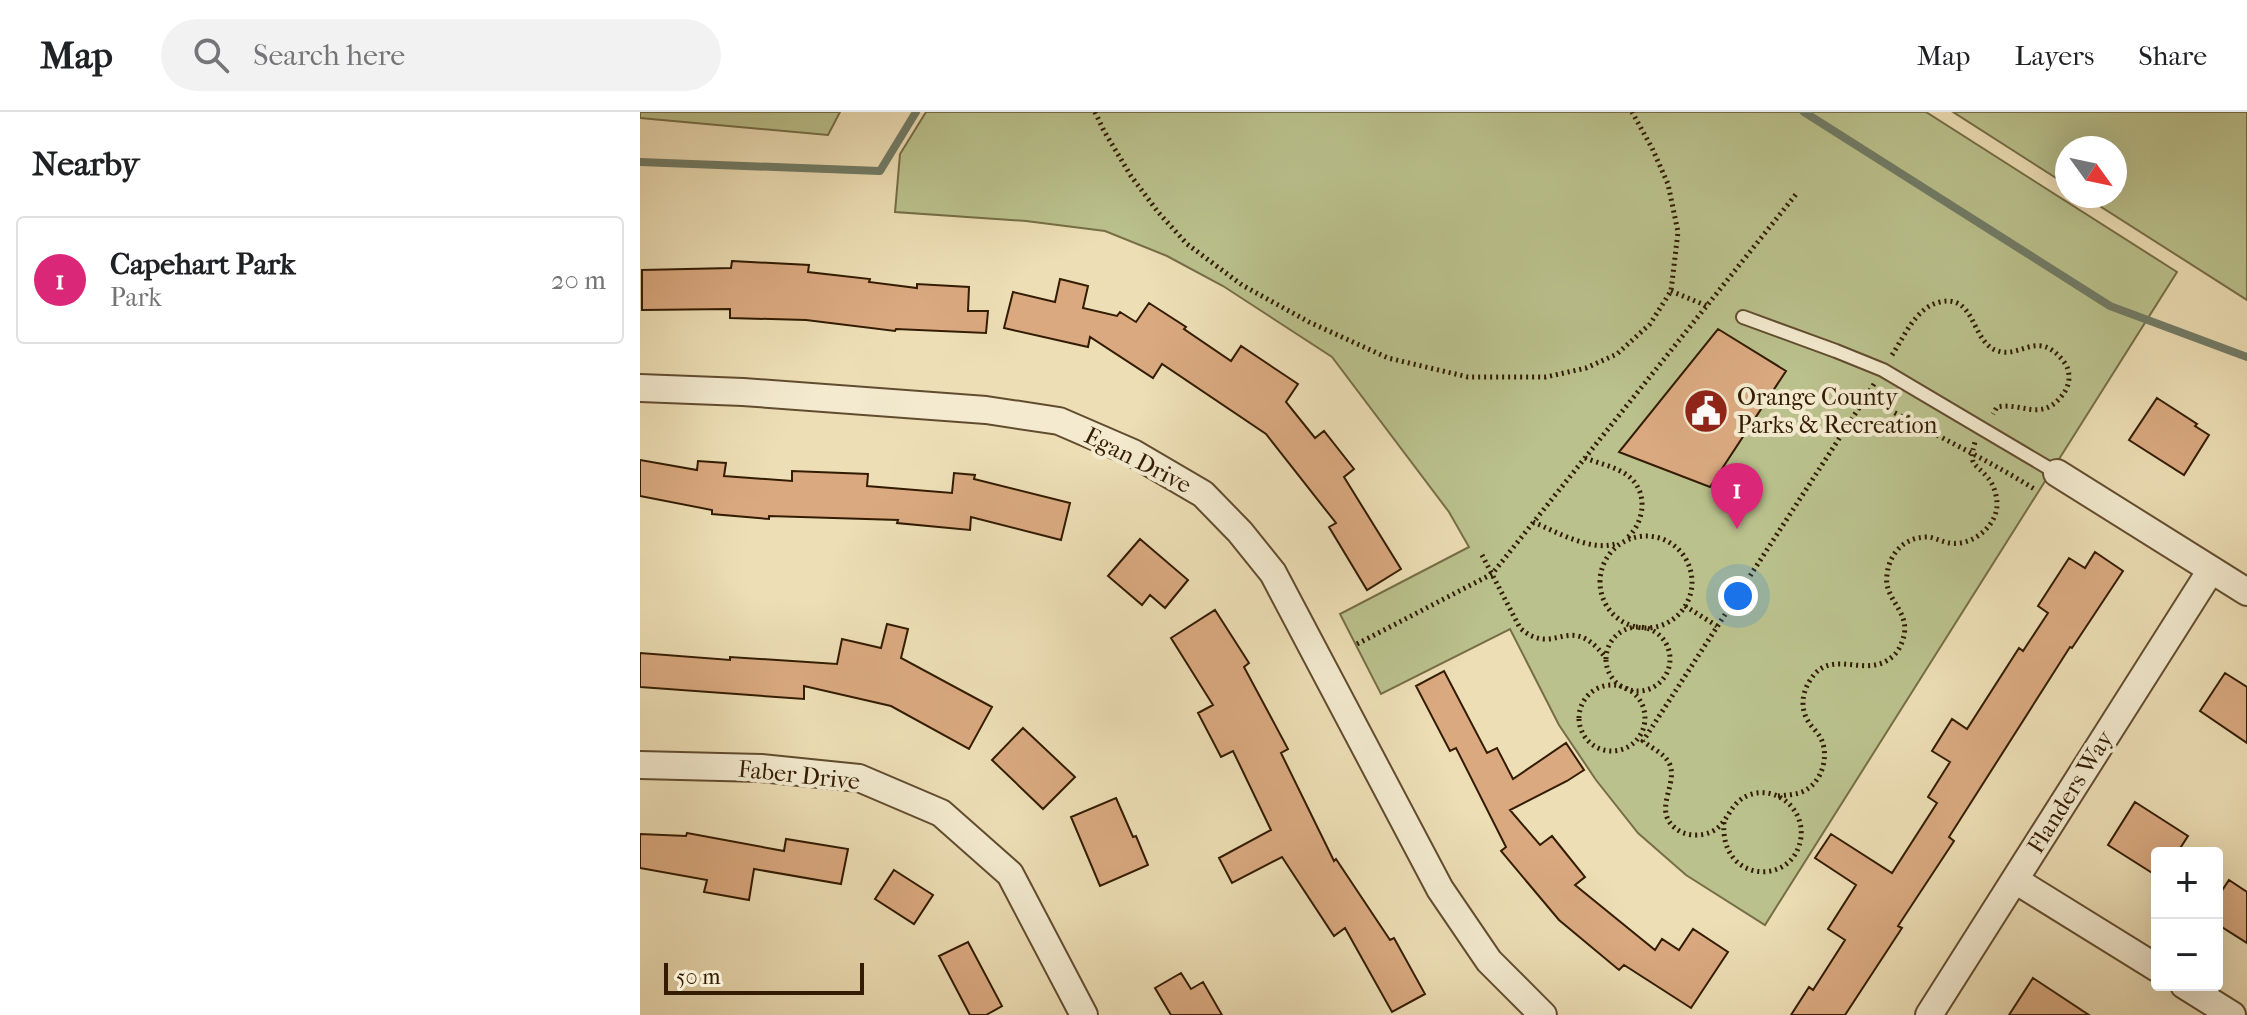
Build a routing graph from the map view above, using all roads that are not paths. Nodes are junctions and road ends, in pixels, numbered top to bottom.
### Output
1 (1743, 317) dead end
2 (640, 388) edge
3 (2050, 484) joint
4 (2211, 570) junction
5 (2247, 592) edge
6 (640, 765) edge
7 (2015, 880) junction
8 (2151, 964) edge
9 (2194, 991) edge
10 (1084, 1015) edge
11 (1543, 1015) edge
12 (1929, 1015) edge
13 (2232, 1015) edge

1 - 3 lane
2 - 11 street, Egan Drive
3 - 4 street
4 - 5 street
4 - 7 street, Flanders Way
6 - 10 street, Faber Drive
7 - 8 street
7 - 12 street, Flanders Way
9 - 13 street

